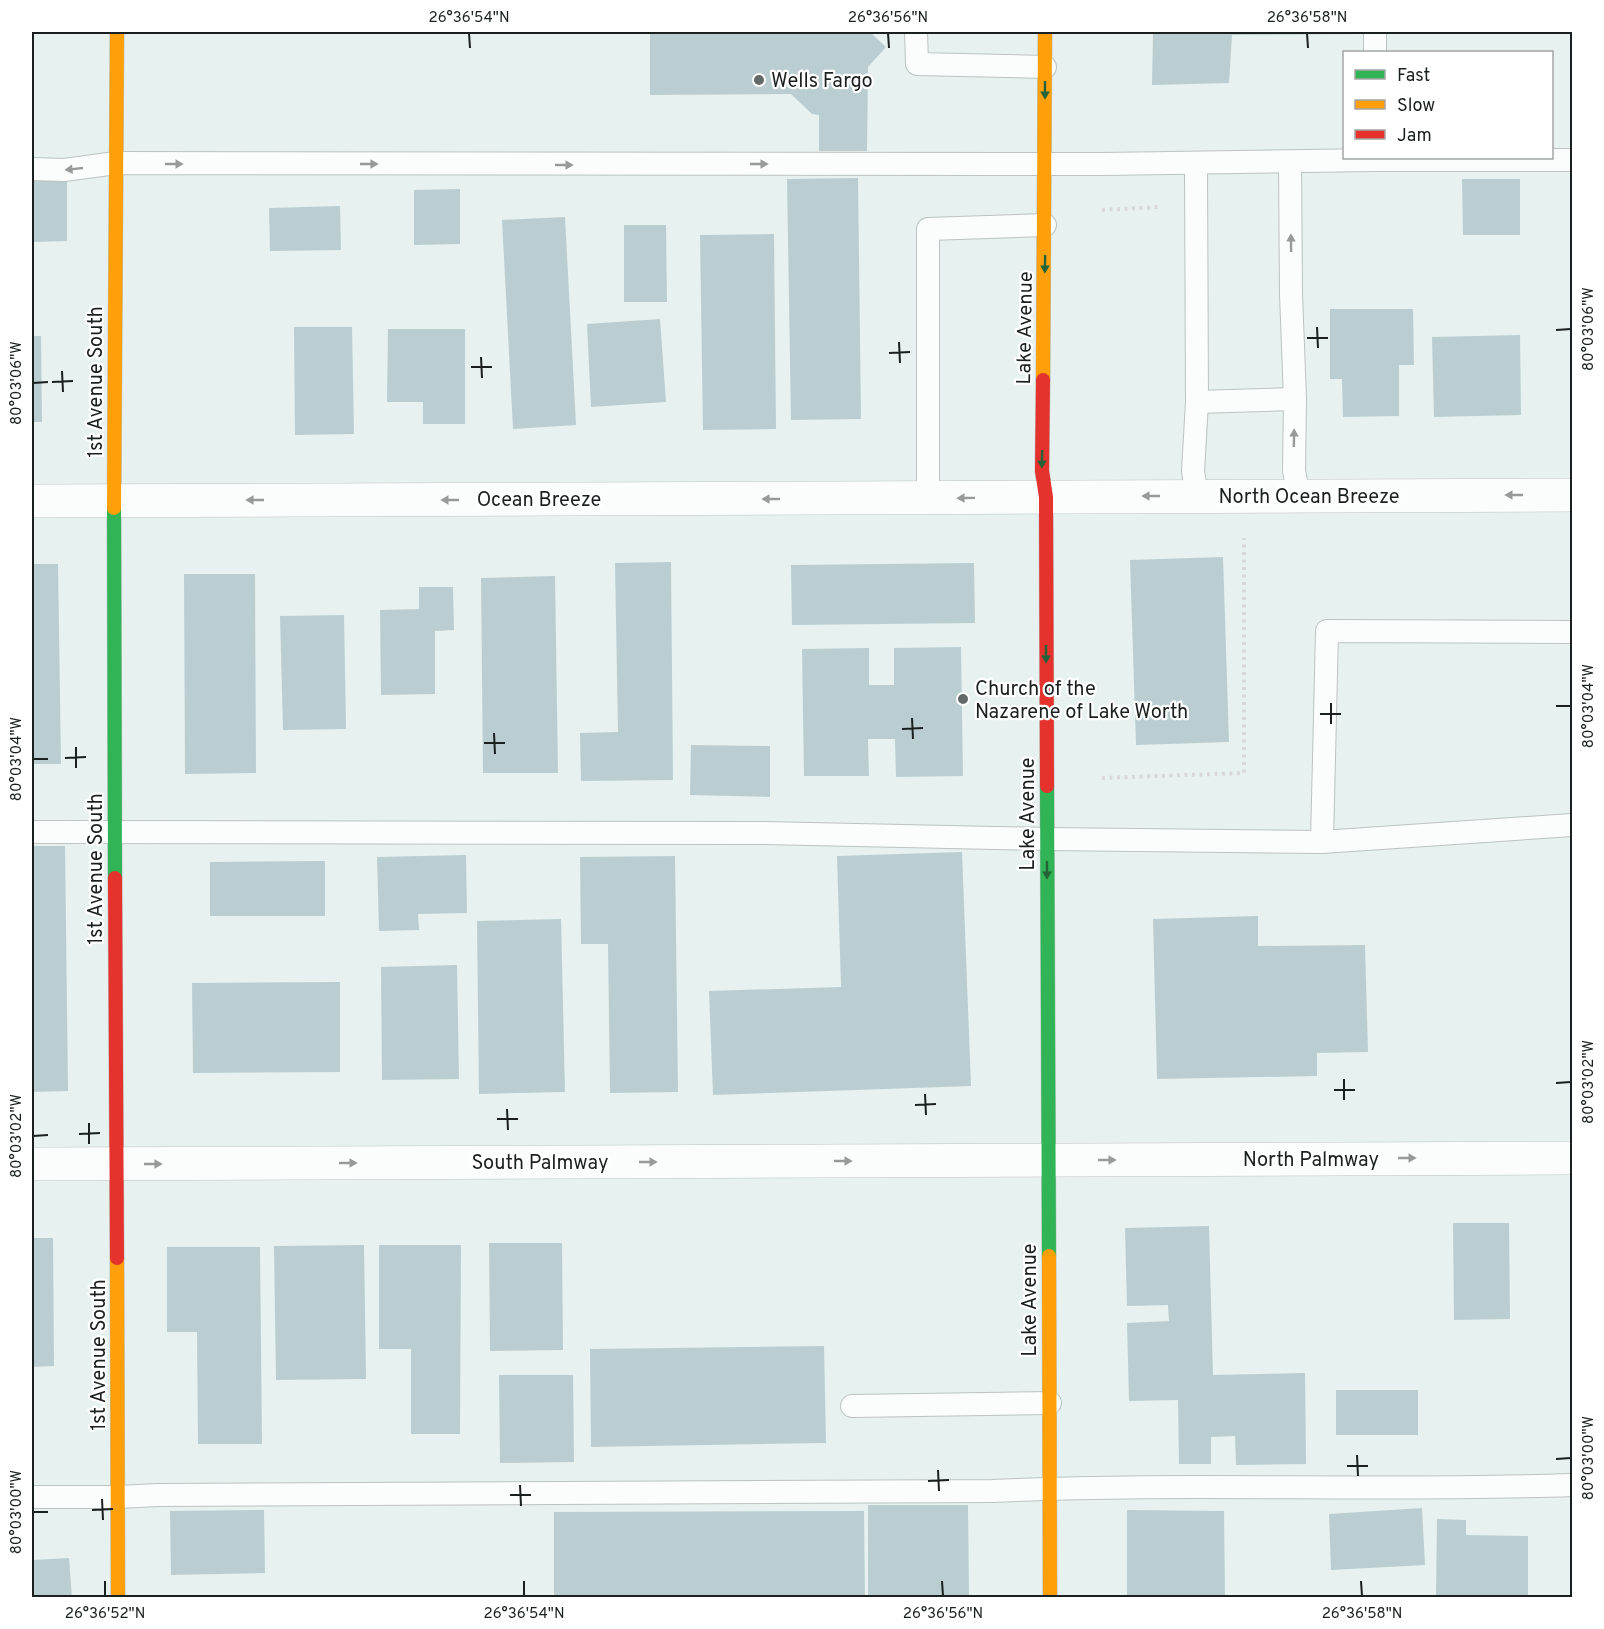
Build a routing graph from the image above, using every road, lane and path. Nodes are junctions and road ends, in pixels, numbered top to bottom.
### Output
1 (117, 32) edge
2 (916, 32) edge
3 (1045, 32) edge
4 (1375, 32) edge
5 (1375, 51) edge
6 (1045, 67) junction
7 (1375, 159) edge
8 (1572, 160) edge
9 (1290, 162) junction
10 (116, 164) junction
11 (1046, 164) junction
12 (1196, 164) junction
13 (32, 169) edge
14 (1045, 225) junction
15 (1295, 399) junction
16 (1197, 402) junction
17 (1572, 495) edge
18 (1197, 496) junction
19 (1299, 496) junction
20 (1046, 497) junction
21 (928, 498) junction
22 (114, 500) junction
23 (32, 501) edge
24 (1244, 528) dead end
25 (1572, 632) edge
26 (1102, 778) dead end
27 (1572, 825) edge
28 (32, 832) edge
29 (114, 832) junction
30 (1046, 839) junction
31 (1323, 842) junction
32 (1572, 1158) edge
33 (1049, 1160) junction
34 (32, 1164) edge
35 (117, 1164) junction
36 (1050, 1403) junction
37 (852, 1406) dead end
38 (1572, 1485) edge
39 (1050, 1488) junction
40 (32, 1497) edge
41 (118, 1497) junction
42 (118, 1598) edge
43 (1050, 1598) edge

1 - 10 main road, 1st Avenue South
2 - 6 lane
3 - 6 main road, Lake Avenue
4 - 5 lane
6 -> 11 main road, Lake Avenue
7 - 8 lane
7 - 9 lane
9 - 12 lane
15 -> 9 lane
10 -> 11 lane
10 -> 13 lane
10 - 22 main road, 1st Avenue South
11 - 12 lane
11 - 14 main road, Lake Avenue
12 - 16 lane
14 -> 20 main road, Lake Avenue
14 - 21 lane
15 - 16 lane
19 -> 15 lane
16 - 18 lane
17 -> 19 street, North Ocean Breeze
18 - 19 street, North Ocean Breeze
18 -> 20 street, North Ocean Breeze
20 -> 21 street, Ocean Breeze
20 -> 30 main road, Lake Avenue
21 -> 22 street, Ocean Breeze
22 - 23 street, Ocean Breeze
22 - 29 main road, 1st Avenue South
24 - 26 path
25 - 31 lane
27 - 31 lane
28 - 29 lane
29 - 30 lane
29 - 35 main road, 1st Avenue South
30 - 31 lane
30 -> 33 main road, Lake Avenue
33 -> 32 street, North Palmway
35 -> 33 street, South Palmway
33 - 36 main road, Lake Avenue
34 - 35 street, South Palmway
35 - 41 main road, 1st Avenue South
36 - 37 lane
36 - 39 main road, Lake Avenue
38 - 39 lane
39 - 41 lane
39 - 43 main road, Lake Avenue
40 - 41 lane
41 - 42 main road, 1st Avenue South

